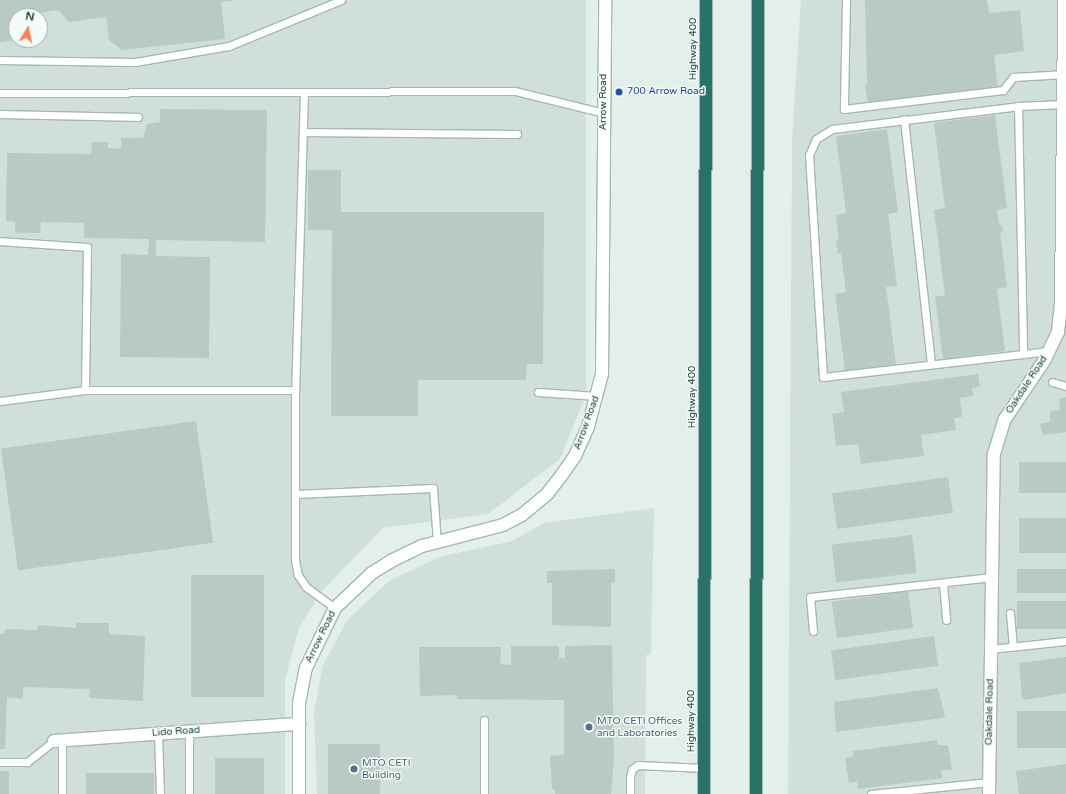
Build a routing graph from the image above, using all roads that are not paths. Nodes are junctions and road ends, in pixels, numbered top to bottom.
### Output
1 (341, 0) edge
2 (605, 0) edge
3 (706, 0) edge
4 (758, 0) edge
5 (846, 0) edge
6 (1064, 0) edge
7 (0, 60) edge
8 (1065, 74) edge
9 (304, 92) junction
10 (0, 93) edge
11 (1063, 104) junction
12 (1018, 106) junction
13 (604, 113) junction
14 (0, 114) edge
15 (138, 117) dead end
16 (904, 120) junction
17 (303, 132) junction
18 (517, 134) dead end
19 (0, 241) edge
20 (1064, 274) edge
21 (1063, 323) edge
22 (1049, 351) junction
23 (1023, 353) junction
24 (931, 364) junction
25 (1052, 382) dead end
26 (1066, 386) edge
27 (86, 390) junction
28 (295, 390) junction
29 (538, 392) dead end
30 (598, 396) junction
31 (0, 401) edge
32 (295, 494) junction
33 (437, 542) junction
34 (992, 577) junction
35 (943, 582) junction
36 (335, 608) junction
37 (1010, 613) dead end
38 (946, 620) dead end
39 (813, 630) dead end
40 (1066, 641) edge
41 (1013, 646) junction
42 (991, 649) junction
43 (484, 720) dead end
44 (299, 724) junction
45 (189, 732) junction
46 (158, 734) junction
47 (58, 740) junction
48 (0, 762) edge
49 (704, 768) junction
50 (989, 788) edge
51 (62, 794) edge
52 (160, 794) edge
53 (189, 794) edge
54 (299, 794) edge
55 (484, 794) edge
56 (630, 794) edge
57 (704, 794) edge
58 (756, 794) edge
59 (871, 794) edge

1 - 7 lane
2 - 13 street, Arrow Road
3 - 49 highway, Highway 400
4 - 58 highway
5 - 8 lane
6 - 8 street, Oakdale Road
8 - 11 street, Oakdale Road
9 - 10 lane
9 - 13 lane
9 - 17 lane
11 - 12 lane
11 - 20 street, Oakdale Road
12 - 16 lane
12 - 23 lane
13 - 30 street, Arrow Road
14 - 15 lane
16 - 24 lane
16 - 24 lane
17 - 18 lane
17 - 28 lane
19 - 27 lane
20 - 21 street, Oakdale Road
21 - 22 street, Oakdale Road
22 - 23 lane
22 - 34 street, Oakdale Road
23 - 24 lane
25 - 26 lane
27 - 28 lane
27 - 31 lane
28 - 32 lane
29 - 30 lane
30 - 33 street, Arrow Road
32 - 33 lane
32 - 36 lane
33 - 36 street, Arrow Road
34 - 35 lane
34 - 42 street, Oakdale Road
35 - 38 lane
35 - 39 lane
36 - 44 street, Arrow Road
37 - 41 lane
40 - 41 lane
41 - 42 lane
42 - 50 street, Oakdale Road
43 - 55 lane
44 - 45 street, Lido Road
44 - 54 street, Arrow Road
45 - 46 street, Lido Road
45 - 53 lane
46 - 47 street, Lido Road
46 - 52 lane
47 - 48 lane
47 - 51 lane
49 - 56 lane
49 - 57 highway, Highway 400
50 - 59 lane

